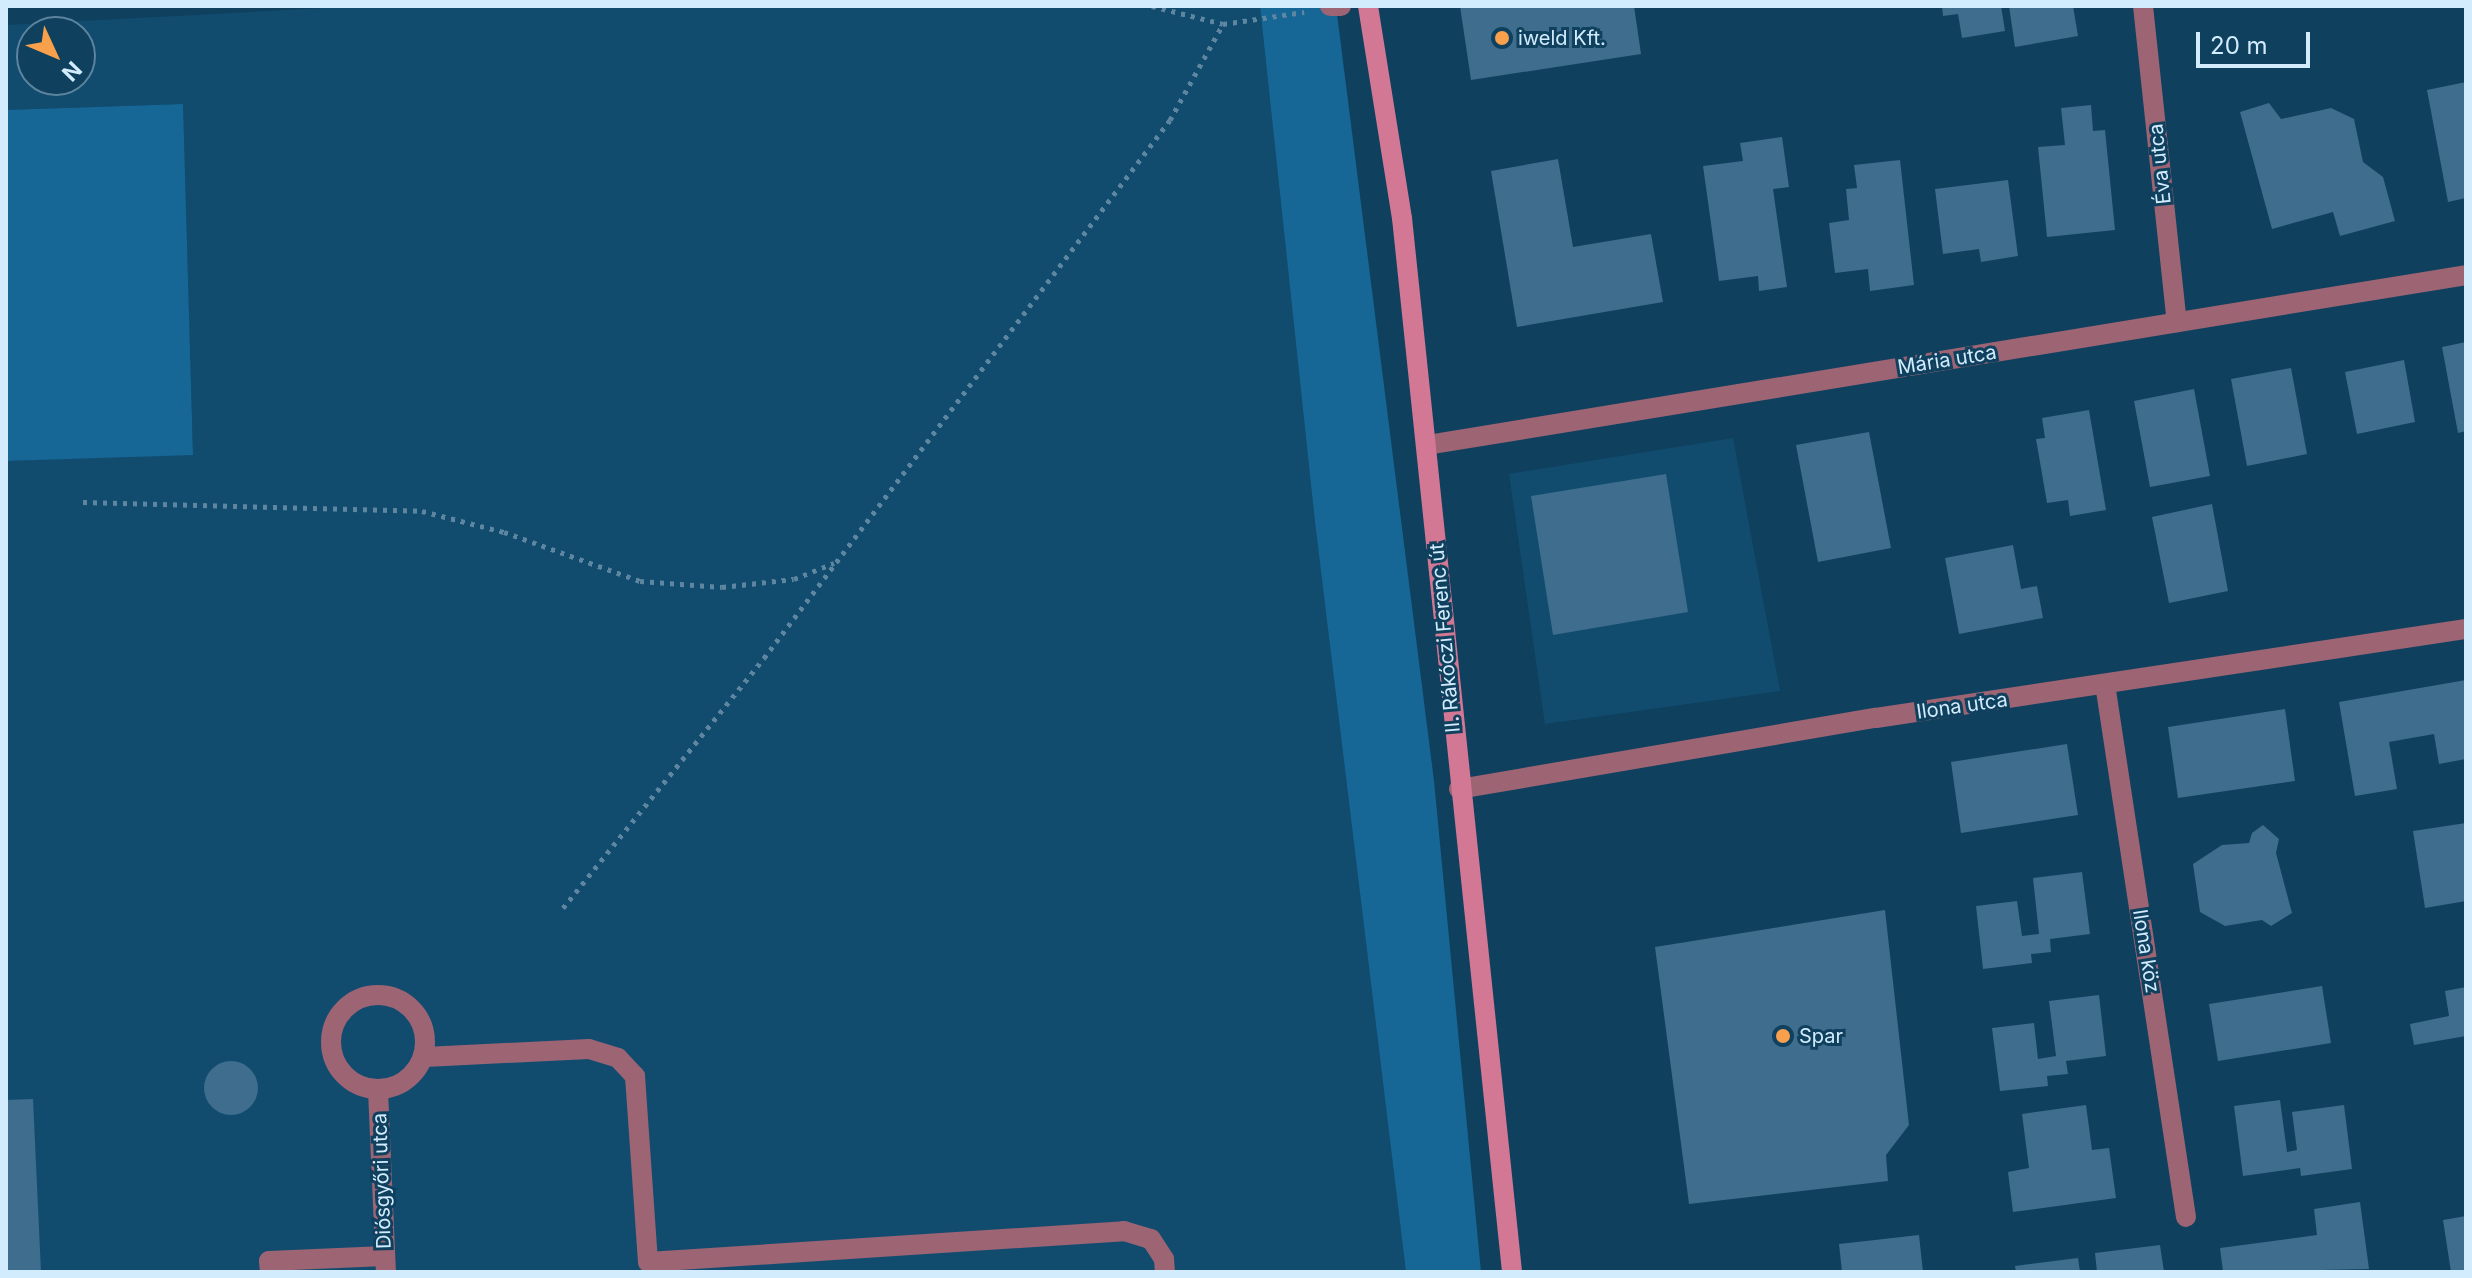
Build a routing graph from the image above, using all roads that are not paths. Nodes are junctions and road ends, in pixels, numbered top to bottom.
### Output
1 (1368, 6) edge
2 (2143, 6) edge
3 (2466, 275) edge
4 (2177, 322) junction
5 (1427, 445) junction
6 (2466, 629) edge
7 (2105, 684) junction
8 (1459, 789) junction
9 (425, 1057) junction
10 (378, 1090) junction
11 (2186, 1217) dead end
12 (385, 1264) edge
13 (270, 1272) edge
14 (1165, 1272) edge
15 (1512, 1272) edge

1 - 5 main road, II. Rákóczi Ferenc út
2 - 4 street, Éva utca
3 - 4 street, Mária utca
4 - 5 street, Mária utca
5 - 8 main road, II. Rákóczi Ferenc út
6 - 7 street, Ilona utca
7 - 8 street, Ilona utca
7 - 11 street, Ilona köz
8 - 15 main road, II. Rákóczi Ferenc út
9 - 10 street, Diósgyőri utca
9 - 10 street, Diósgyőri utca
9 - 14 street
10 - 12 street, Diósgyőri utca
12 - 13 street

